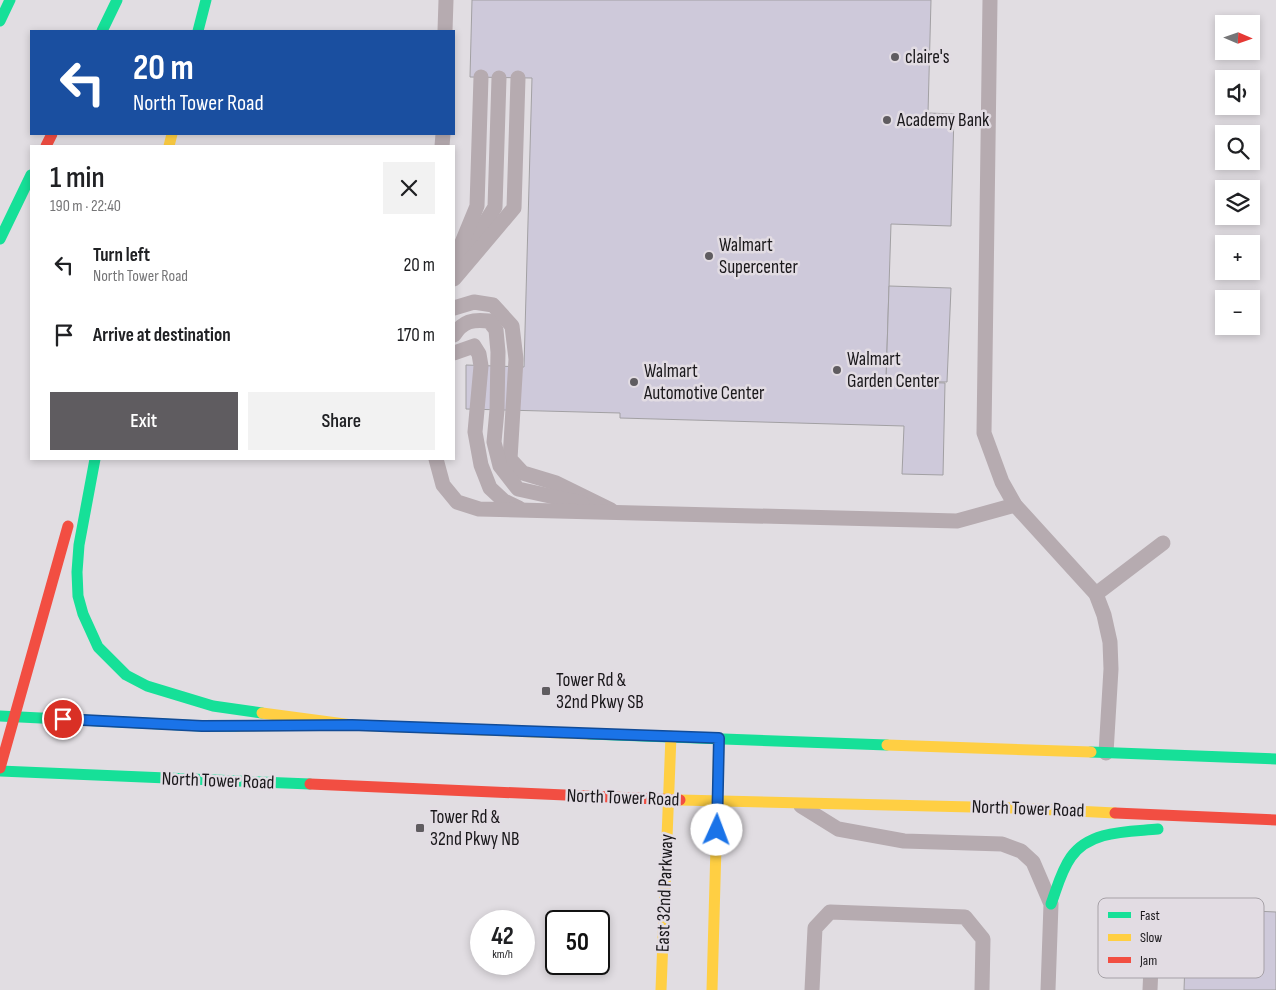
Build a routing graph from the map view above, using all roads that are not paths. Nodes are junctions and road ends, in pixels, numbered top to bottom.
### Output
1 (10, 0) edge
2 (117, 0) edge
3 (206, 0) edge
4 (446, 0) edge
5 (990, 0) edge
6 (0, 21) edge
7 (102, 30) edge
8 (198, 30) edge
9 (445, 30) edge
10 (481, 77) dead end
11 (499, 78) dead end
12 (518, 78) dead end
13 (30, 177) edge
14 (0, 239) edge
15 (455, 260) edge
16 (455, 271) edge
17 (455, 279) edge
18 (455, 308) edge
19 (455, 333) edge
20 (455, 353) edge
21 (88, 460) edge
22 (95, 460) edge
23 (436, 460) edge
24 (1015, 505) junction
25 (522, 510) junction
26 (617, 512) junction
27 (1163, 544) dead end
28 (1096, 594) junction
29 (0, 716) edge
30 (15, 717) junction
31 (352, 725) junction
32 (671, 736) junction
33 (719, 738) junction
34 (1106, 753) junction
35 (1276, 759) edge
36 (0, 769) edge
37 (669, 800) junction
38 (718, 801) junction
39 (793, 802) junction
40 (1246, 820) junction
41 (1276, 820) edge
42 (1051, 904) junction
43 (661, 990) edge
44 (712, 990) edge
45 (812, 990) edge
46 (982, 990) edge
47 (1048, 990) edge

1 - 6 main road
2 - 7 main road
3 - 8 main road
4 - 9 lane
5 - 24 lane
10 - 15 lane
11 - 16 lane
12 - 17 lane
13 - 14 main road
18 - 26 lane
19 - 26 lane
20 - 25 lane
21 - 30 main road
22 - 31 main road
23 - 25 lane
24 - 26 lane
24 - 28 lane
25 - 26 lane
27 - 28 lane
28 - 34 lane
29 - 30 main road
30 - 31 main road
30 - 36 main road
31 - 32 main road
32 - 33 main road
32 - 37 main road, East 32nd Parkway
33 - 34 main road
33 - 38 main road
34 - 35 main road
36 - 37 main road, North Tower Road
37 - 38 main road, North Tower Road
37 - 43 main road, East 32nd Parkway
38 - 39 main road, North Tower Road
38 - 44 main road
39 - 40 main road, North Tower Road
39 - 42 lane
40 - 41 main road, North Tower Road
40 - 42 main road
42 - 47 lane
45 - 46 lane

